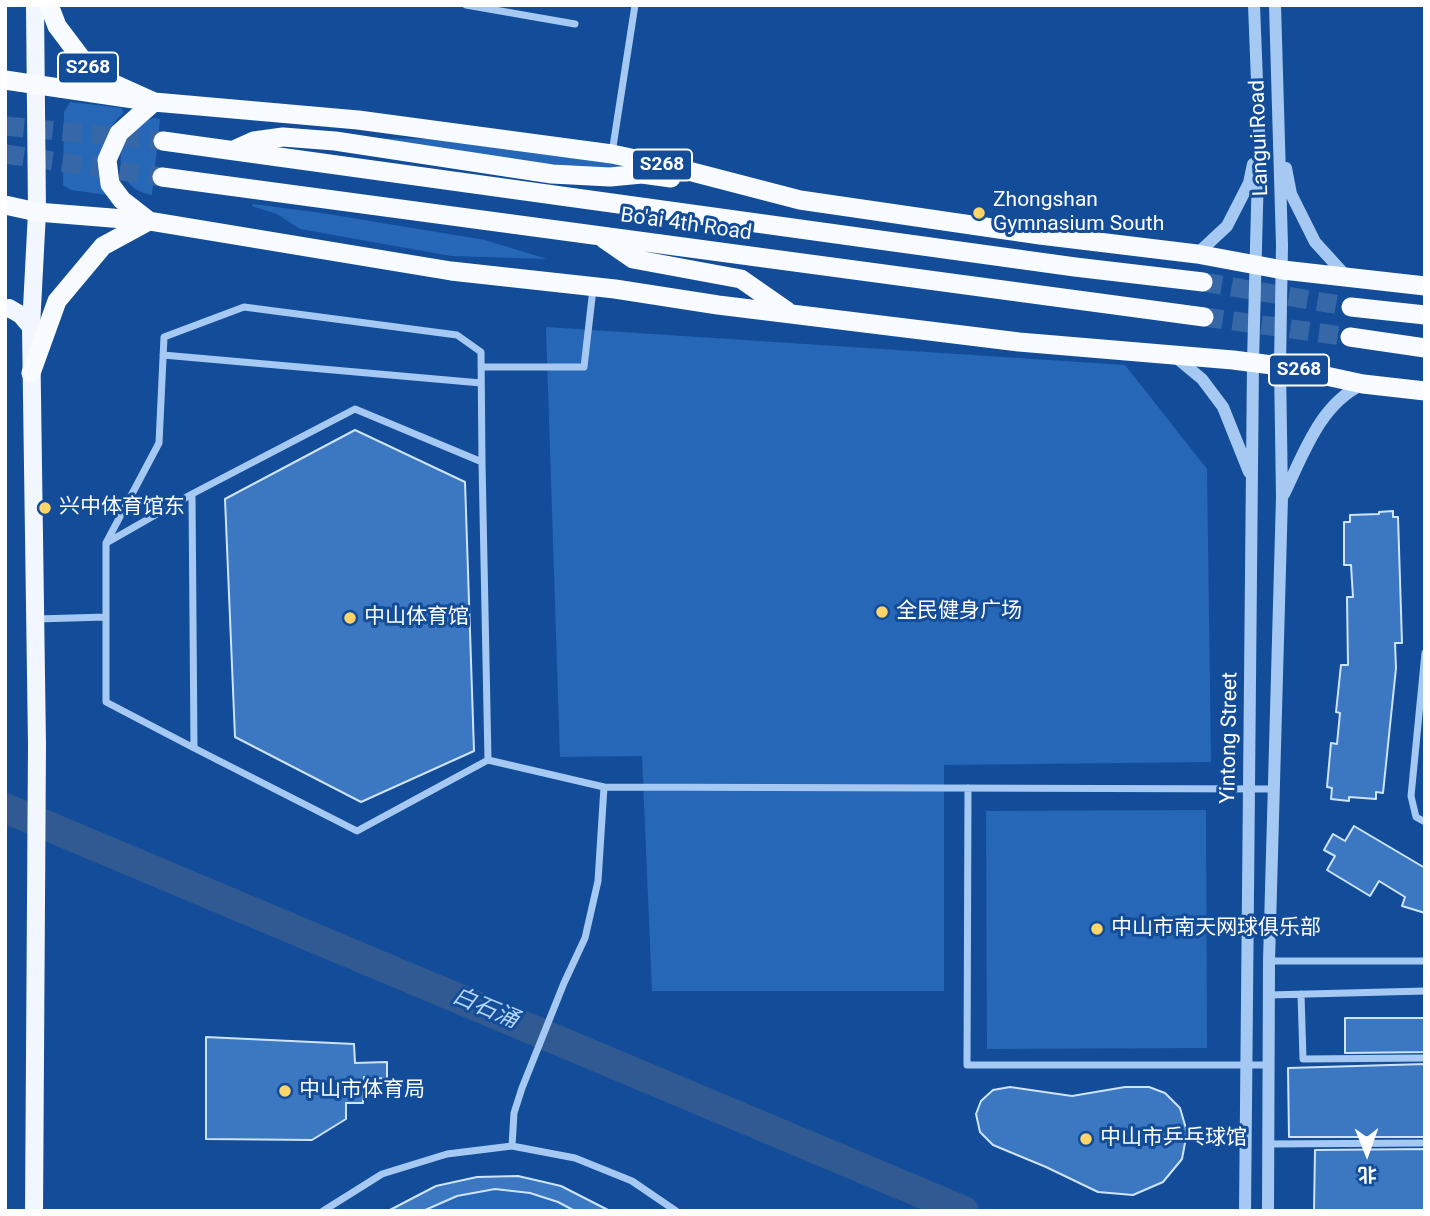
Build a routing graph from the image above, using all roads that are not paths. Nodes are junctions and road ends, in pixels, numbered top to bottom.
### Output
1 (35, 5) edge
2 (49, 5) edge
3 (466, 5) edge
4 (635, 5) edge
5 (1254, 5) edge
6 (1275, 5) edge
7 (575, 24) dead end
8 (5, 80) edge
9 (37, 84) junction
10 (154, 103) junction
11 (1280, 131) junction
12 (1259, 132) junction
13 (163, 141) tunnel mouth
14 (232, 150) junction
15 (612, 154) junction
16 (162, 177) tunnel mouth
17 (800, 200) junction
18 (5, 205) edge
19 (37, 212) junction
20 (149, 221) junction
21 (600, 236) junction
22 (1197, 254) junction
23 (1257, 266) junction
24 (1283, 270) junction
25 (1346, 276) junction
26 (1203, 282) tunnel mouth
27 (1425, 286) edge
28 (593, 287) junction
29 (1351, 307) tunnel mouth
30 (5, 309) edge
31 (791, 314) junction
32 (1425, 316) edge
33 (1204, 317) tunnel mouth
34 (31, 327) junction
35 (1350, 337) tunnel mouth
36 (1425, 348) edge
37 (163, 355) junction
38 (1172, 355) junction
39 (1253, 362) junction
40 (1280, 366) junction
41 (481, 367) junction
42 (31, 373) junction
43 (481, 383) junction
44 (1363, 384) junction
45 (1425, 391) edge
46 (482, 462) junction
47 (1253, 489) junction
48 (192, 494) junction
49 (1282, 497) junction
50 (106, 543) junction
51 (106, 617) junction
52 (35, 619) junction
53 (1425, 653) edge
54 (194, 748) junction
55 (488, 760) junction
56 (604, 787) junction
57 (968, 788) junction
58 (1249, 789) junction
59 (1273, 789) junction
60 (1425, 822) edge
61 (1269, 961) junction
62 (1425, 961) edge
63 (1425, 992) edge
64 (1301, 994) junction
65 (1269, 995) junction
66 (1425, 1058) edge
67 (1246, 1065) junction
68 (1268, 1065) junction
69 (1425, 1143) edge
70 (1268, 1144) junction
71 (512, 1146) junction
72 (34, 1211) edge
73 (323, 1211) edge
74 (676, 1211) edge
75 (1245, 1211) edge
76 (1268, 1211) edge

1 - 9 main road, S268
2 - 10 highway, S268
3 - 7 street
4 - 15 street
5 - 12 street, Langui Road
6 - 11 street, Langui Road
8 - 9 highway, S268
9 - 10 highway, S268
9 - 19 main road, S268
10 - 15 highway, S268
10 - 20 highway
11 - 24 street, Langui Road
11 - 25 street
12 - 22 street
12 - 23 street, Langui Road
13 - 14 highway, Bo'ai 4th Road / S268
14 - 17 highway
14 - 26 highway, Bo'ai 4th Road / S268
15 - 17 highway, S268
16 - 21 highway, Bo'ai 4th Road
17 - 22 highway, S268
18 - 19 highway, S268
19 - 20 highway, S268
19 - 34 main road
20 - 28 highway, S268
20 - 42 highway
21 - 31 highway
21 - 33 highway, Bo'ai 4th Road
22 - 23 highway, S268
23 - 24 highway, S268
23 - 39 street, Yintong Street
24 - 25 highway, S268
24 - 40 street
25 - 27 highway, S268
28 - 31 highway, S268
28 - 41 street
29 - 32 highway
30 - 34 main road
31 - 38 highway, S268
34 - 42 main road
35 - 36 highway, S268
37 - 41 street
37 - 43 street
37 - 50 street
38 - 39 highway, S268
38 - 47 street
39 - 40 highway, S268
39 - 47 street, Yintong Street
40 - 44 highway, S268
40 - 49 street
41 - 43 street
42 - 52 main road
43 - 46 street
44 - 45 highway, S268
44 - 49 street
46 - 48 street
46 - 55 street
47 - 58 street, Yintong Street
48 - 50 street
48 - 54 street
49 - 59 street
50 - 51 street
51 - 52 street
51 - 54 street
52 - 72 main road
53 - 60 street
54 - 55 street
55 - 56 street
56 - 57 street
56 - 71 street
57 - 58 street
57 - 67 street
58 - 59 street
58 - 67 street, Yintong Street
59 - 61 street
61 - 62 street
61 - 65 street
63 - 64 street
64 - 65 street
64 - 66 street
65 - 68 street
67 - 68 street
67 - 75 street, Yintong Street
68 - 70 street
69 - 70 street
70 - 76 street
71 - 73 street
71 - 74 street

